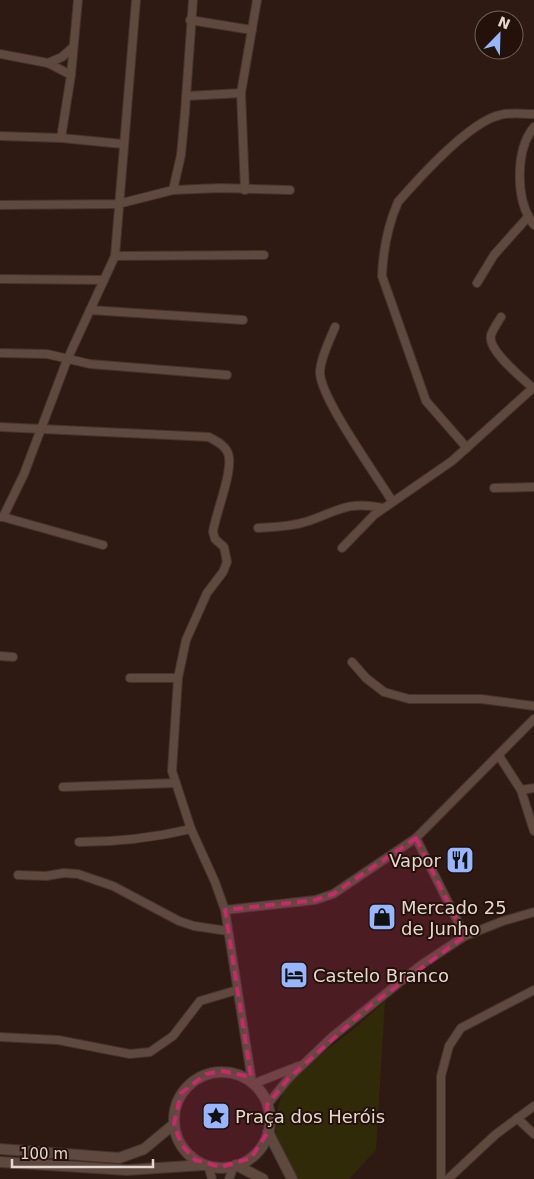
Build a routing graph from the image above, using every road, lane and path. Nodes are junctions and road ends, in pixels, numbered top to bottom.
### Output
1 (78, 0) edge
2 (136, 0) edge
3 (193, 0) edge
4 (258, 0) edge
5 (190, 20) junction
6 (252, 30) junction
7 (72, 48) junction
8 (0, 54) edge
9 (48, 63) junction
10 (71, 75) junction
11 (241, 93) junction
12 (187, 96) junction
13 (534, 114) edge
14 (534, 126) edge
15 (0, 136) edge
16 (61, 138) junction
17 (123, 144) junction
18 (173, 190) junction
19 (245, 190) junction
20 (290, 190) dead end
21 (118, 204) junction
22 (0, 206) edge
23 (528, 217) junction
24 (534, 225) edge
25 (264, 255) dead end
26 (115, 256) junction
27 (0, 279) edge
28 (104, 280) junction
29 (476, 283) dead end
30 (90, 310) junction
31 (501, 317) dead end
32 (243, 320) dead end
33 (335, 327) dead end
34 (0, 353) edge
35 (68, 360) junction
36 (227, 375) dead end
37 (533, 387) edge
38 (0, 427) edge
39 (41, 430) junction
40 (467, 448) junction
41 (534, 487) edge
42 (494, 488) dead end
43 (392, 501) junction
44 (383, 508) junction
45 (2, 517) edge
46 (258, 528) dead end
47 (104, 545) dead end
48 (342, 548) dead end
49 (0, 656) edge
50 (12, 656) dead end
51 (352, 662) dead end
52 (130, 678) dead end
53 (178, 678) junction
54 (534, 706) edge
55 (534, 719) edge
56 (499, 756) junction
57 (176, 783) junction
58 (64, 787) dead end
59 (534, 788) edge
60 (521, 790) junction
61 (191, 829) junction
62 (534, 831) edge
63 (416, 838) junction
64 (79, 842) dead end
65 (18, 875) dead end
66 (225, 910) junction
67 (534, 912) edge
68 (228, 931) junction
69 (465, 936) junction
70 (237, 990) junction
71 (534, 990) edge
72 (0, 1037) edge
73 (301, 1066) junction
74 (253, 1083) junction
75 (268, 1105) junction
76 (534, 1106) edge
77 (517, 1118) junction
78 (174, 1124) junction
79 (268, 1132) junction
80 (534, 1134) edge
81 (0, 1150) edge
82 (0, 1162) edge
83 (206, 1165) junction
84 (235, 1166) junction
85 (212, 1179) edge
86 (229, 1179) edge
87 (263, 1179) edge
88 (292, 1179) edge
89 (441, 1179) edge
90 (448, 1179) edge

1 - 7 street
2 - 17 street
3 - 5 street
4 - 6 street
5 - 6 street
5 - 12 street
6 - 11 street
7 - 9 street
7 - 10 street
8 - 9 street
9 - 10 street
10 - 16 street
11 - 12 street
11 - 19 street
12 - 18 street
13 - 40 street
14 - 23 street
15 - 16 street
16 - 17 street
17 - 21 street
18 - 19 street
18 - 21 street
19 - 20 street
21 - 22 street
21 - 26 street
23 - 24 street
23 - 29 street
25 - 26 street
26 - 28 street
27 - 28 street
28 - 30 street
30 - 32 street
30 - 35 street
31 - 37 street
33 - 43 street
34 - 35 street
35 - 36 street
35 - 39 street
37 - 40 street
38 - 39 street
39 - 45 street
39 - 53 street
40 - 43 street
41 - 42 street
43 - 44 street
44 - 46 street
44 - 48 street
45 - 47 street
49 - 50 street
51 - 54 street
52 - 53 street
53 - 57 street
55 - 56 street
56 - 60 street
56 - 63 street
57 - 58 street
57 - 61 street
59 - 60 street
60 - 62 street
61 - 64 street
61 - 66 street
63 - 66 street
63 - 69 street
65 - 68 street
66 - 68 street
67 - 69 street
68 - 70 street
69 - 73 street
70 - 72 street
70 - 74 street
71 - 89 street
73 - 74 street
73 - 75 street
74 - 75 street
74 - 78 street
75 - 79 street
76 - 77 street
77 - 80 street
77 - 90 street
78 - 81 street
78 - 83 street
79 - 84 street
79 - 88 street
82 - 83 street
83 - 84 street
83 - 85 street
84 - 86 street
84 - 87 street

